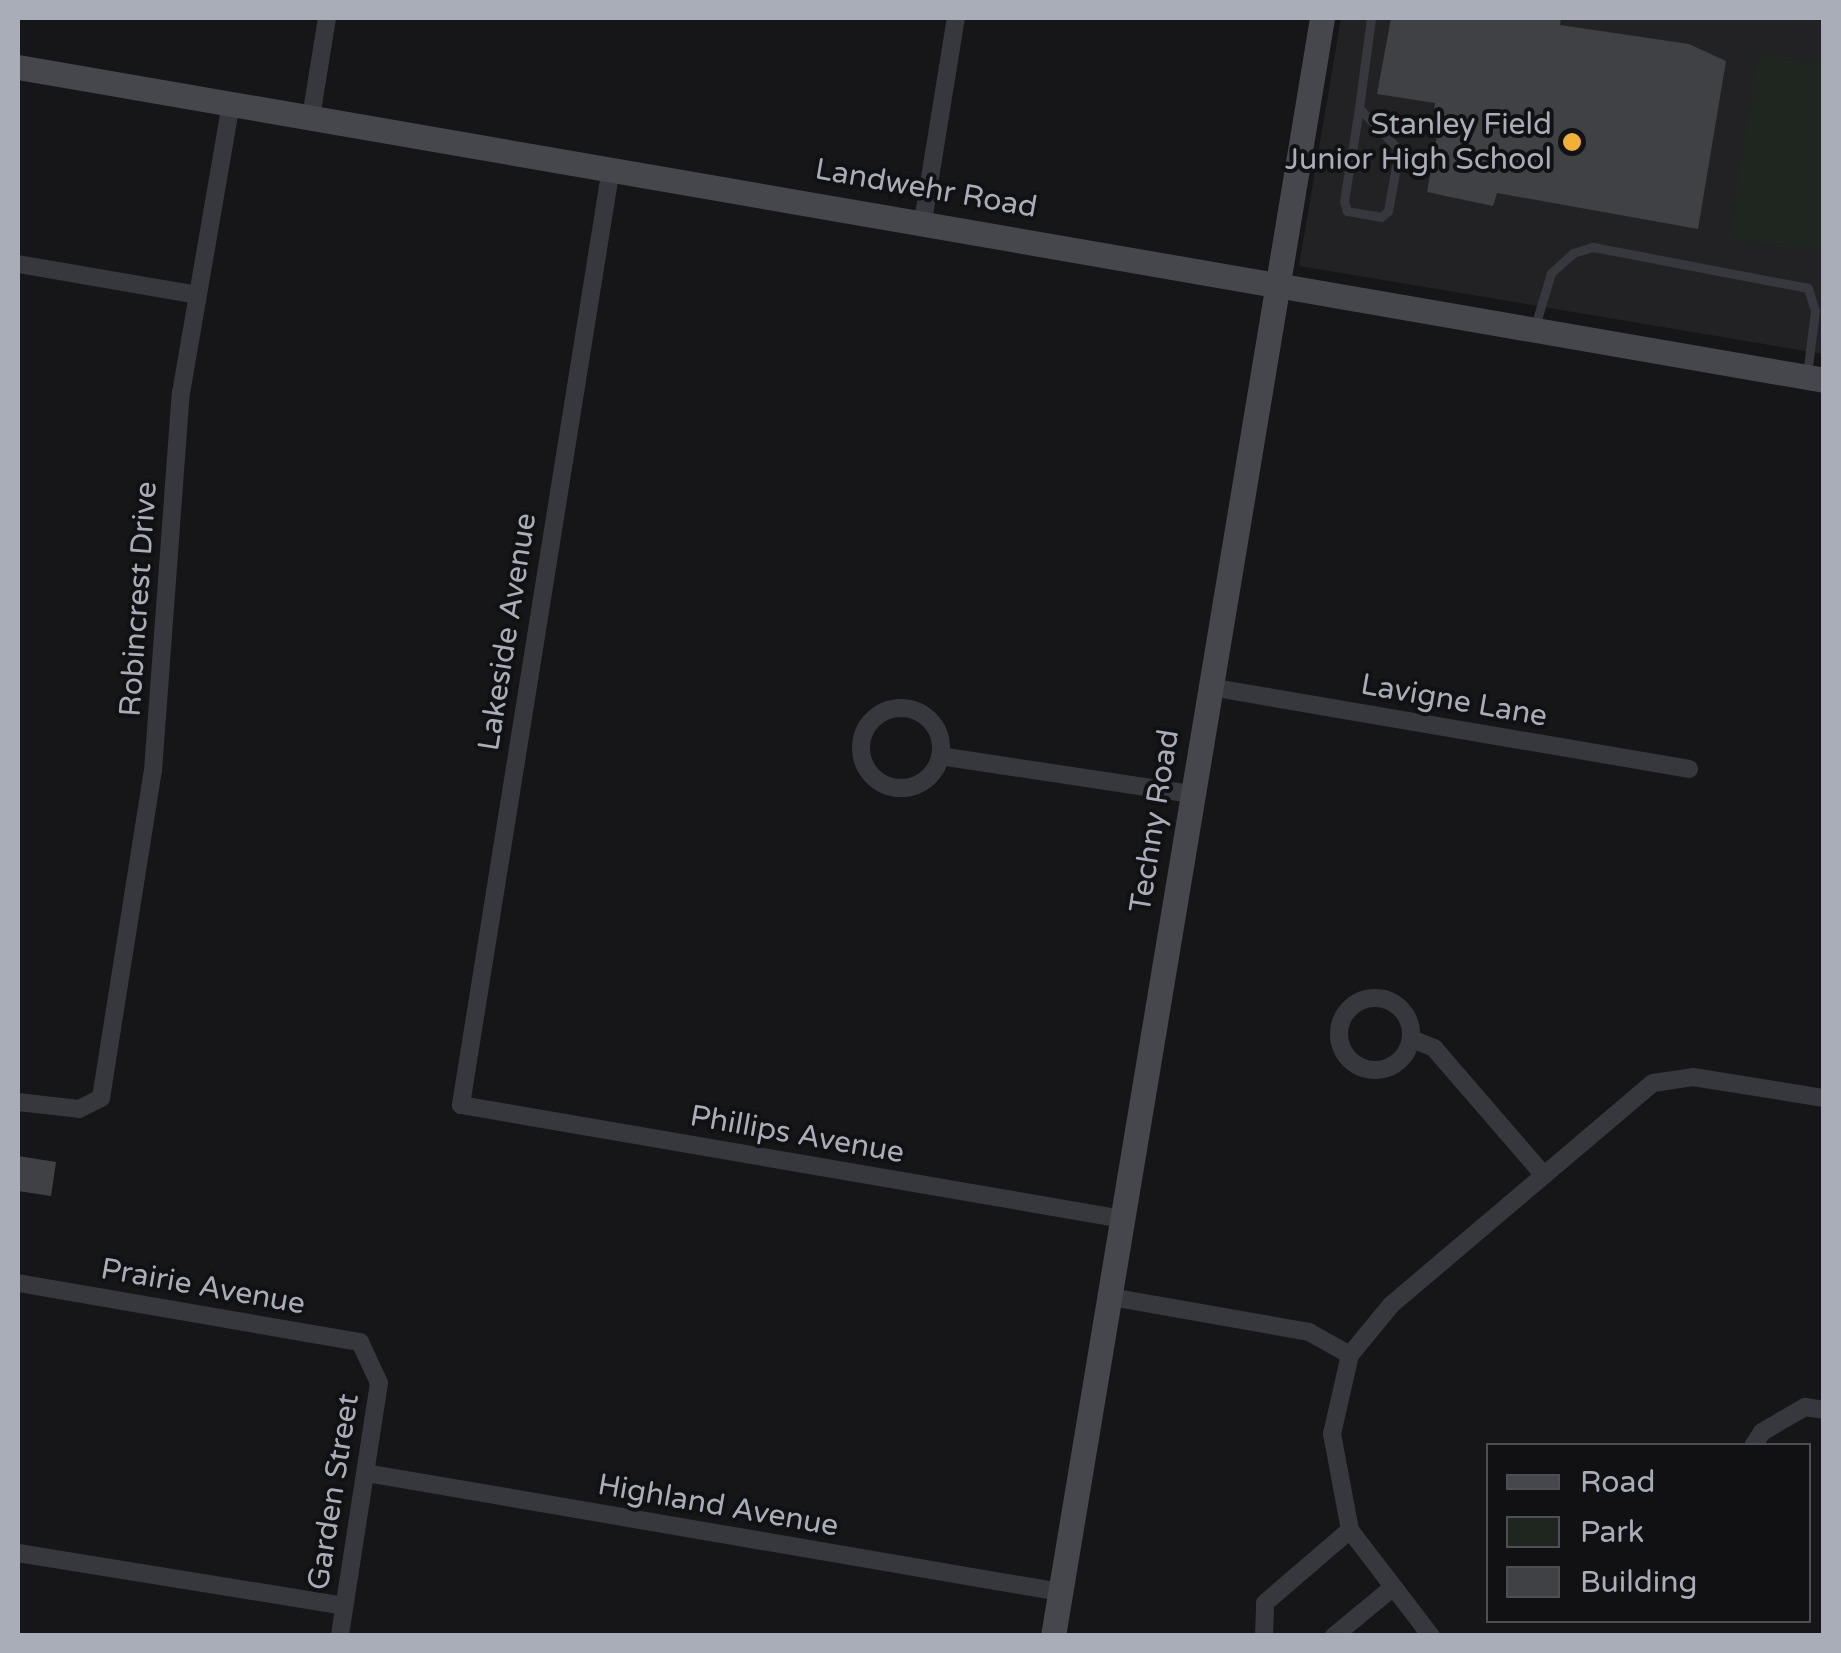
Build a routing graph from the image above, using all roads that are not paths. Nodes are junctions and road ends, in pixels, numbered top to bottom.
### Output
1 (327, 18) edge
2 (956, 18) edge
3 (1322, 18) edge
4 (1371, 18) edge
5 (18, 68) edge
6 (231, 104) junction
7 (1360, 108) junction
8 (311, 117) junction
9 (610, 168) junction
10 (923, 221) junction
11 (18, 264) edge
12 (1278, 282) junction
13 (197, 295) junction
14 (1534, 328) junction
15 (1815, 378) edge
16 (1210, 687) junction
17 (940, 756) junction
18 (1689, 769) dead end
19 (1192, 794) junction
20 (1412, 1039) junction
21 (1824, 1098) edge
22 (18, 1102) edge
23 (461, 1105) joint
24 (1542, 1173) junction
25 (1122, 1219) junction
26 (18, 1283) edge
27 (1111, 1297) junction
28 (1350, 1355) junction
29 (372, 1358) joint
30 (1824, 1410) edge
31 (1755, 1443) edge
32 (366, 1473) junction
33 (1350, 1530) junction
34 (18, 1553) edge
35 (1392, 1588) junction
36 (1060, 1592) junction
37 (344, 1606) junction
38 (340, 1636) edge
39 (1054, 1636) edge
40 (1264, 1636) edge
41 (1334, 1636) edge
42 (1431, 1636) edge

1 - 8 street
2 - 10 street
3 - 12 main road, Techny Road
4 - 7 lane
5 - 6 main road, Landwehr Road
6 - 8 main road, Landwehr Road
6 - 13 street, Robincrest Drive
7 - 7 lane
8 - 9 main road, Landwehr Road
9 - 10 main road, Landwehr Road
9 - 23 street, Lakeside Avenue
10 - 12 main road, Landwehr Road
11 - 13 street
12 - 14 main road, Landwehr Road
12 - 16 main road, Techny Road
13 - 22 street, Robincrest Drive
14 - 15 main road, Landwehr Road
14 - 15 lane
16 - 18 street, Lavigne Lane
16 - 19 main road, Techny Road
17 - 17 street
17 - 19 street
19 - 25 main road, Techny Road
20 - 20 street
20 - 24 street
21 - 24 street
23 - 25 street, Phillips Avenue
24 - 28 street
25 - 27 main road, Techny Road
26 - 29 street, Prairie Avenue
27 - 28 street
27 - 36 main road, Techny Road
28 - 33 street
29 - 32 street, Garden Street
30 - 31 street
32 - 36 street, Highland Avenue
32 - 37 street, Garden Street
33 - 35 street
33 - 40 street
34 - 37 street
35 - 41 street
35 - 42 street
36 - 39 main road, Techny Road
37 - 38 street, Garden Street

